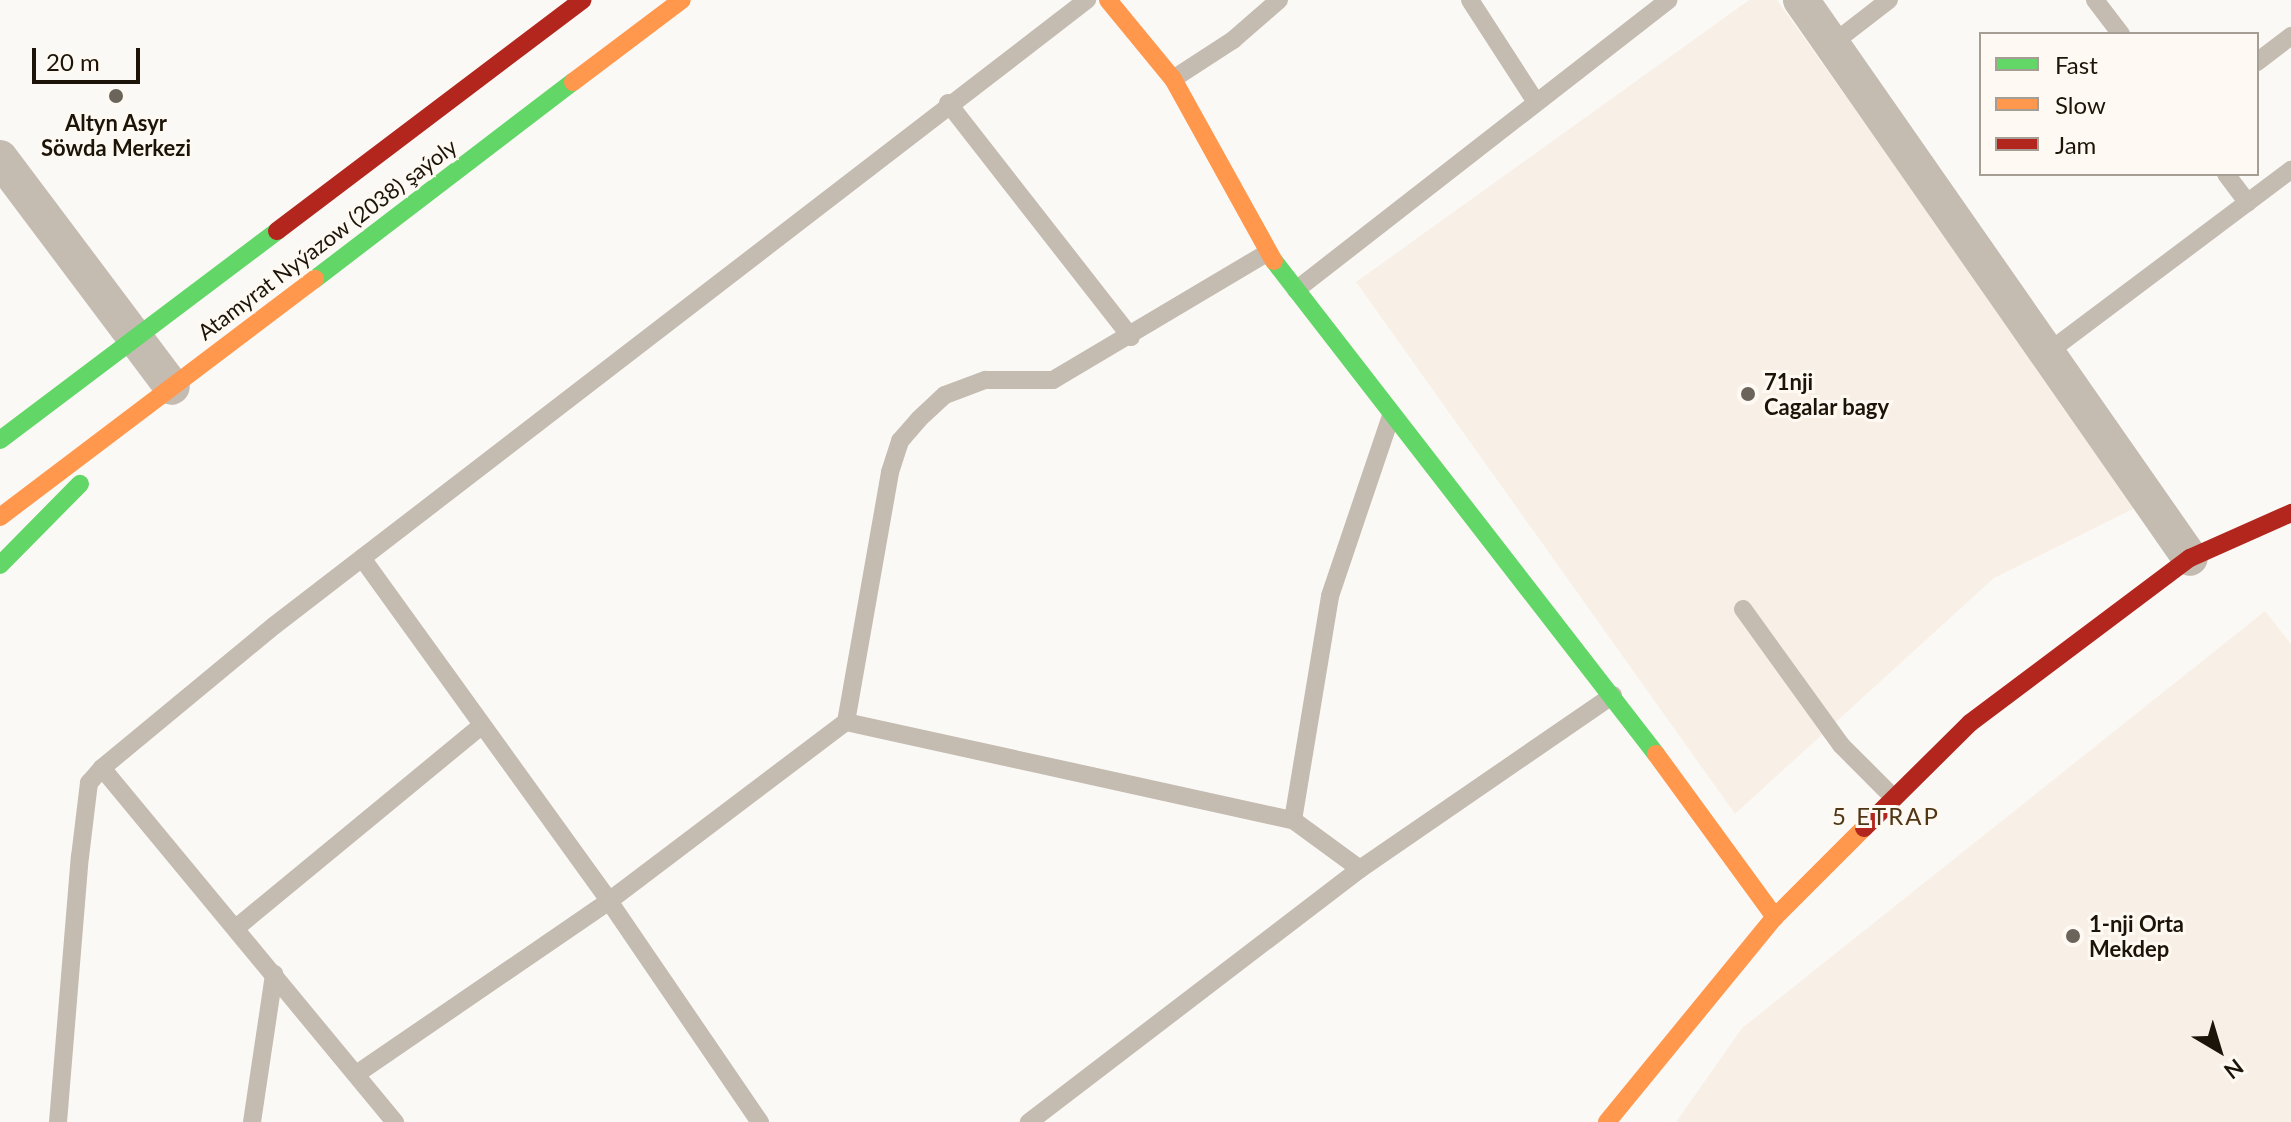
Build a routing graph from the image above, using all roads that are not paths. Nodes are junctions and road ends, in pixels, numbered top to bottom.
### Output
1 (582, 0) edge
2 (682, 0) edge
3 (1087, 0) edge
4 (1108, 0) edge
5 (1279, 0) edge
6 (1470, 0) edge
7 (1668, 0) edge
8 (1801, 0) edge
9 (1889, 0) edge
10 (2095, 0) edge
11 (2119, 32) edge
12 (2291, 36) edge
13 (1832, 44) junction
14 (2259, 60) edge
15 (1173, 79) junction
16 (1536, 102) junction
17 (948, 103) junction
18 (0, 158) edge
19 (2291, 170) edge
20 (2228, 176) edge
21 (2248, 203) junction
22 (1267, 253) junction
23 (1296, 290) junction
24 (1131, 337) junction
25 (135, 338) junction
26 (2047, 353) junction
27 (172, 387) junction
28 (1391, 416) junction
29 (0, 440) edge
30 (2283, 516) edge
31 (0, 517) edge
32 (2291, 540) edge
33 (362, 558) junction
34 (2190, 558) junction
35 (0, 565) edge
36 (1743, 609) dead end
37 (1613, 695) junction
38 (846, 722) junction
39 (481, 726) junction
40 (102, 768) junction
41 (1894, 798) junction
42 (1293, 820) junction
43 (1360, 869) junction
44 (609, 901) junction
45 (1775, 917) junction
46 (236, 928) junction
47 (274, 974) junction
48 (358, 1073) junction
49 (58, 1122) edge
50 (252, 1122) edge
51 (395, 1122) edge
52 (760, 1122) edge
53 (1029, 1122) edge
54 (1607, 1122) edge

1 - 25 street, Atamyrat Nyýazow (2038) şaýoly
2 - 27 street, Atamyrat Nyýazow (2038) şaýoly
3 - 17 lane
4 - 15 street
5 - 15 lane
6 - 16 lane
7 - 16 lane
8 - 13 street
9 - 13 lane
10 - 11 lane
12 - 14 lane
13 - 26 street
15 - 22 street
16 - 23 lane
17 - 24 lane
17 - 33 lane
18 - 25 street
19 - 21 lane
20 - 21 lane
21 - 26 lane
22 - 23 street
22 - 24 lane
23 - 28 street
24 - 38 lane
25 - 27 street
25 - 29 street, Atamyrat Nyýazow (2038) şaýoly
26 - 34 street
27 - 31 street, Atamyrat Nyýazow (2038) şaýoly
27 - 35 street
28 - 37 street
28 - 42 lane
30 - 32 lane
30 - 34 street
33 - 39 lane
33 - 40 lane
34 - 41 street
36 - 41 lane
37 - 43 lane
37 - 45 street
38 - 42 lane
38 - 44 lane
39 - 44 lane
39 - 46 lane
40 - 46 lane
40 - 49 lane
41 - 45 street
42 - 43 lane
43 - 53 lane
44 - 48 lane
44 - 52 lane
45 - 54 street
46 - 47 lane
47 - 48 lane
47 - 50 lane
48 - 51 lane

